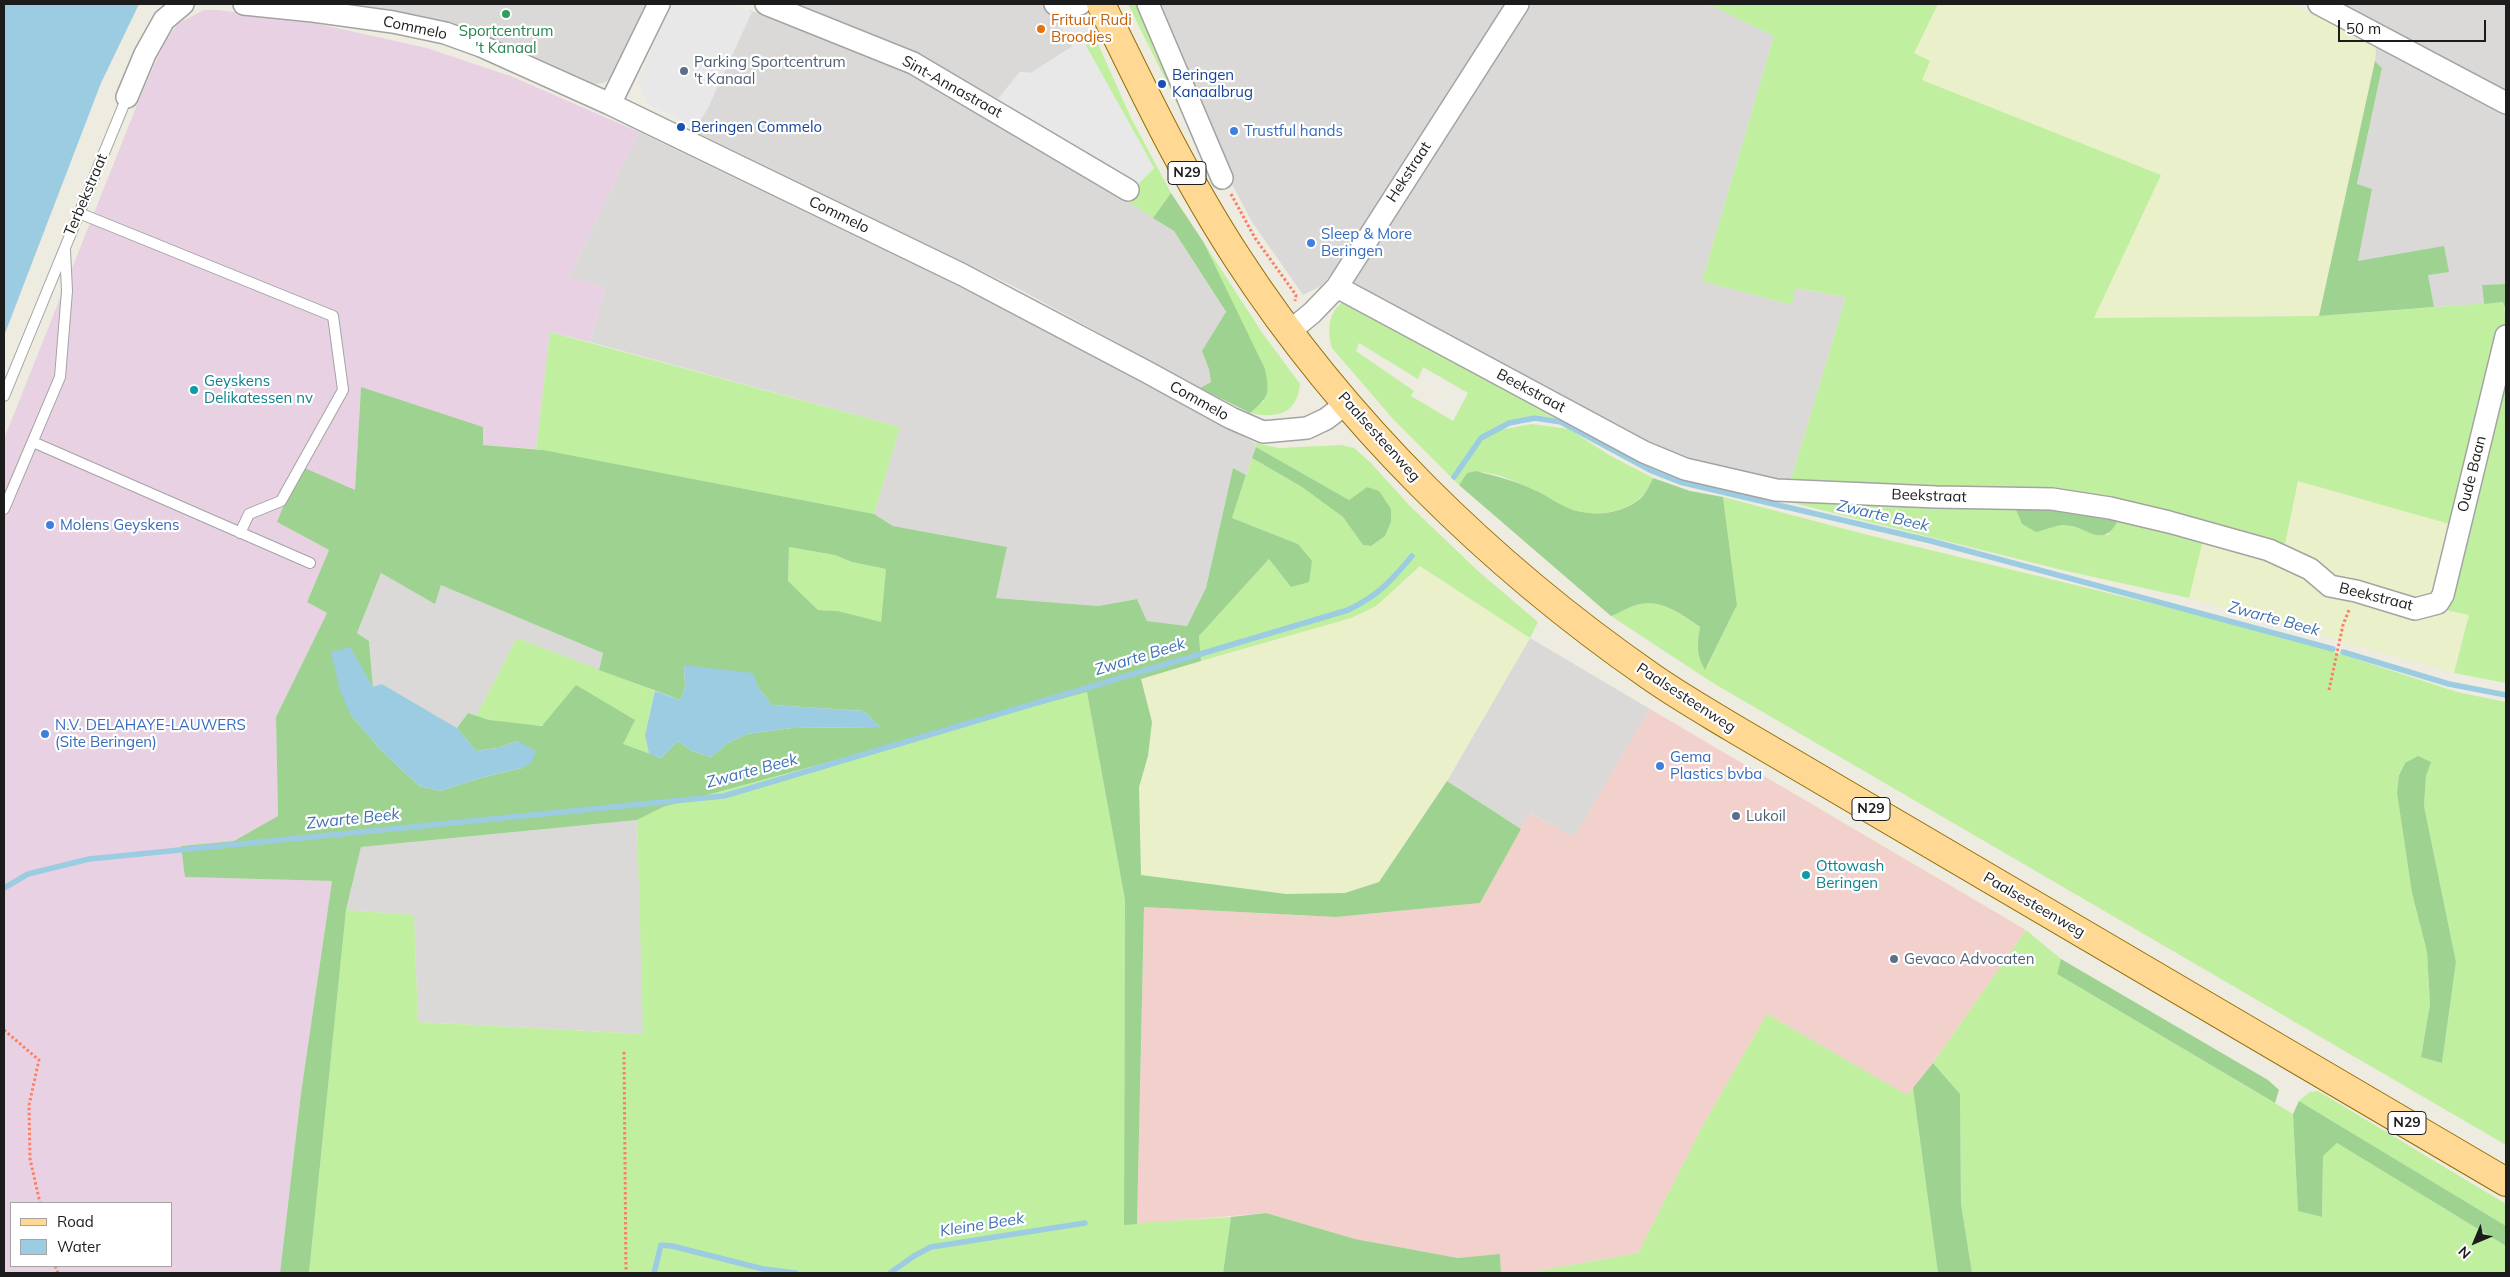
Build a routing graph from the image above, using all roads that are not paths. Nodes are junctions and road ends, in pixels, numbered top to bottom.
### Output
1 (183, 4) edge
2 (244, 4) edge
3 (659, 4) edge
4 (766, 4) edge
5 (1055, 4) edge
6 (1080, 4) edge
7 (1101, 4) edge
8 (1148, 4) edge
9 (1518, 4) edge
10 (2319, 4) edge
11 (311, 7) edge
12 (127, 97) joint
13 (610, 104) junction
14 (2506, 104) edge
15 (1222, 178) dead end
16 (1128, 190) dead end
17 (79, 213) junction
18 (65, 246) junction
19 (1337, 286) junction
20 (1290, 331) junction
21 (2506, 336) edge
22 (4, 396) edge
23 (1347, 403) junction
24 (33, 442) junction
25 (4, 509) edge
26 (240, 534) junction
27 (310, 563) dead end
28 (2430, 606) joint
29 (2506, 1182) edge

1 - 12 street, Terbekstraat
2 - 11 street, Commelo
3 - 13 street
4 - 16 street, Sint-Annastraat
5 - 6 street
7 - 20 main road, Paalsesteenweg / N29
8 - 15 street
9 - 19 street, Hekstraat
10 - 14 street
11 - 13 street, Commelo
12 - 17 lane, Terbekstraat
13 - 23 street, Commelo
17 - 18 lane, Terbekstraat
17 - 26 lane
18 - 22 lane, Terbekstraat
18 - 24 lane
19 - 20 street, Hekstraat
19 - 28 street, Beekstraat
20 - 23 main road, Paalsesteenweg / N29
21 - 28 street, Oude Baan
23 - 29 main road, Paalsesteenweg / N29
24 - 25 lane
24 - 26 lane
26 - 27 lane

